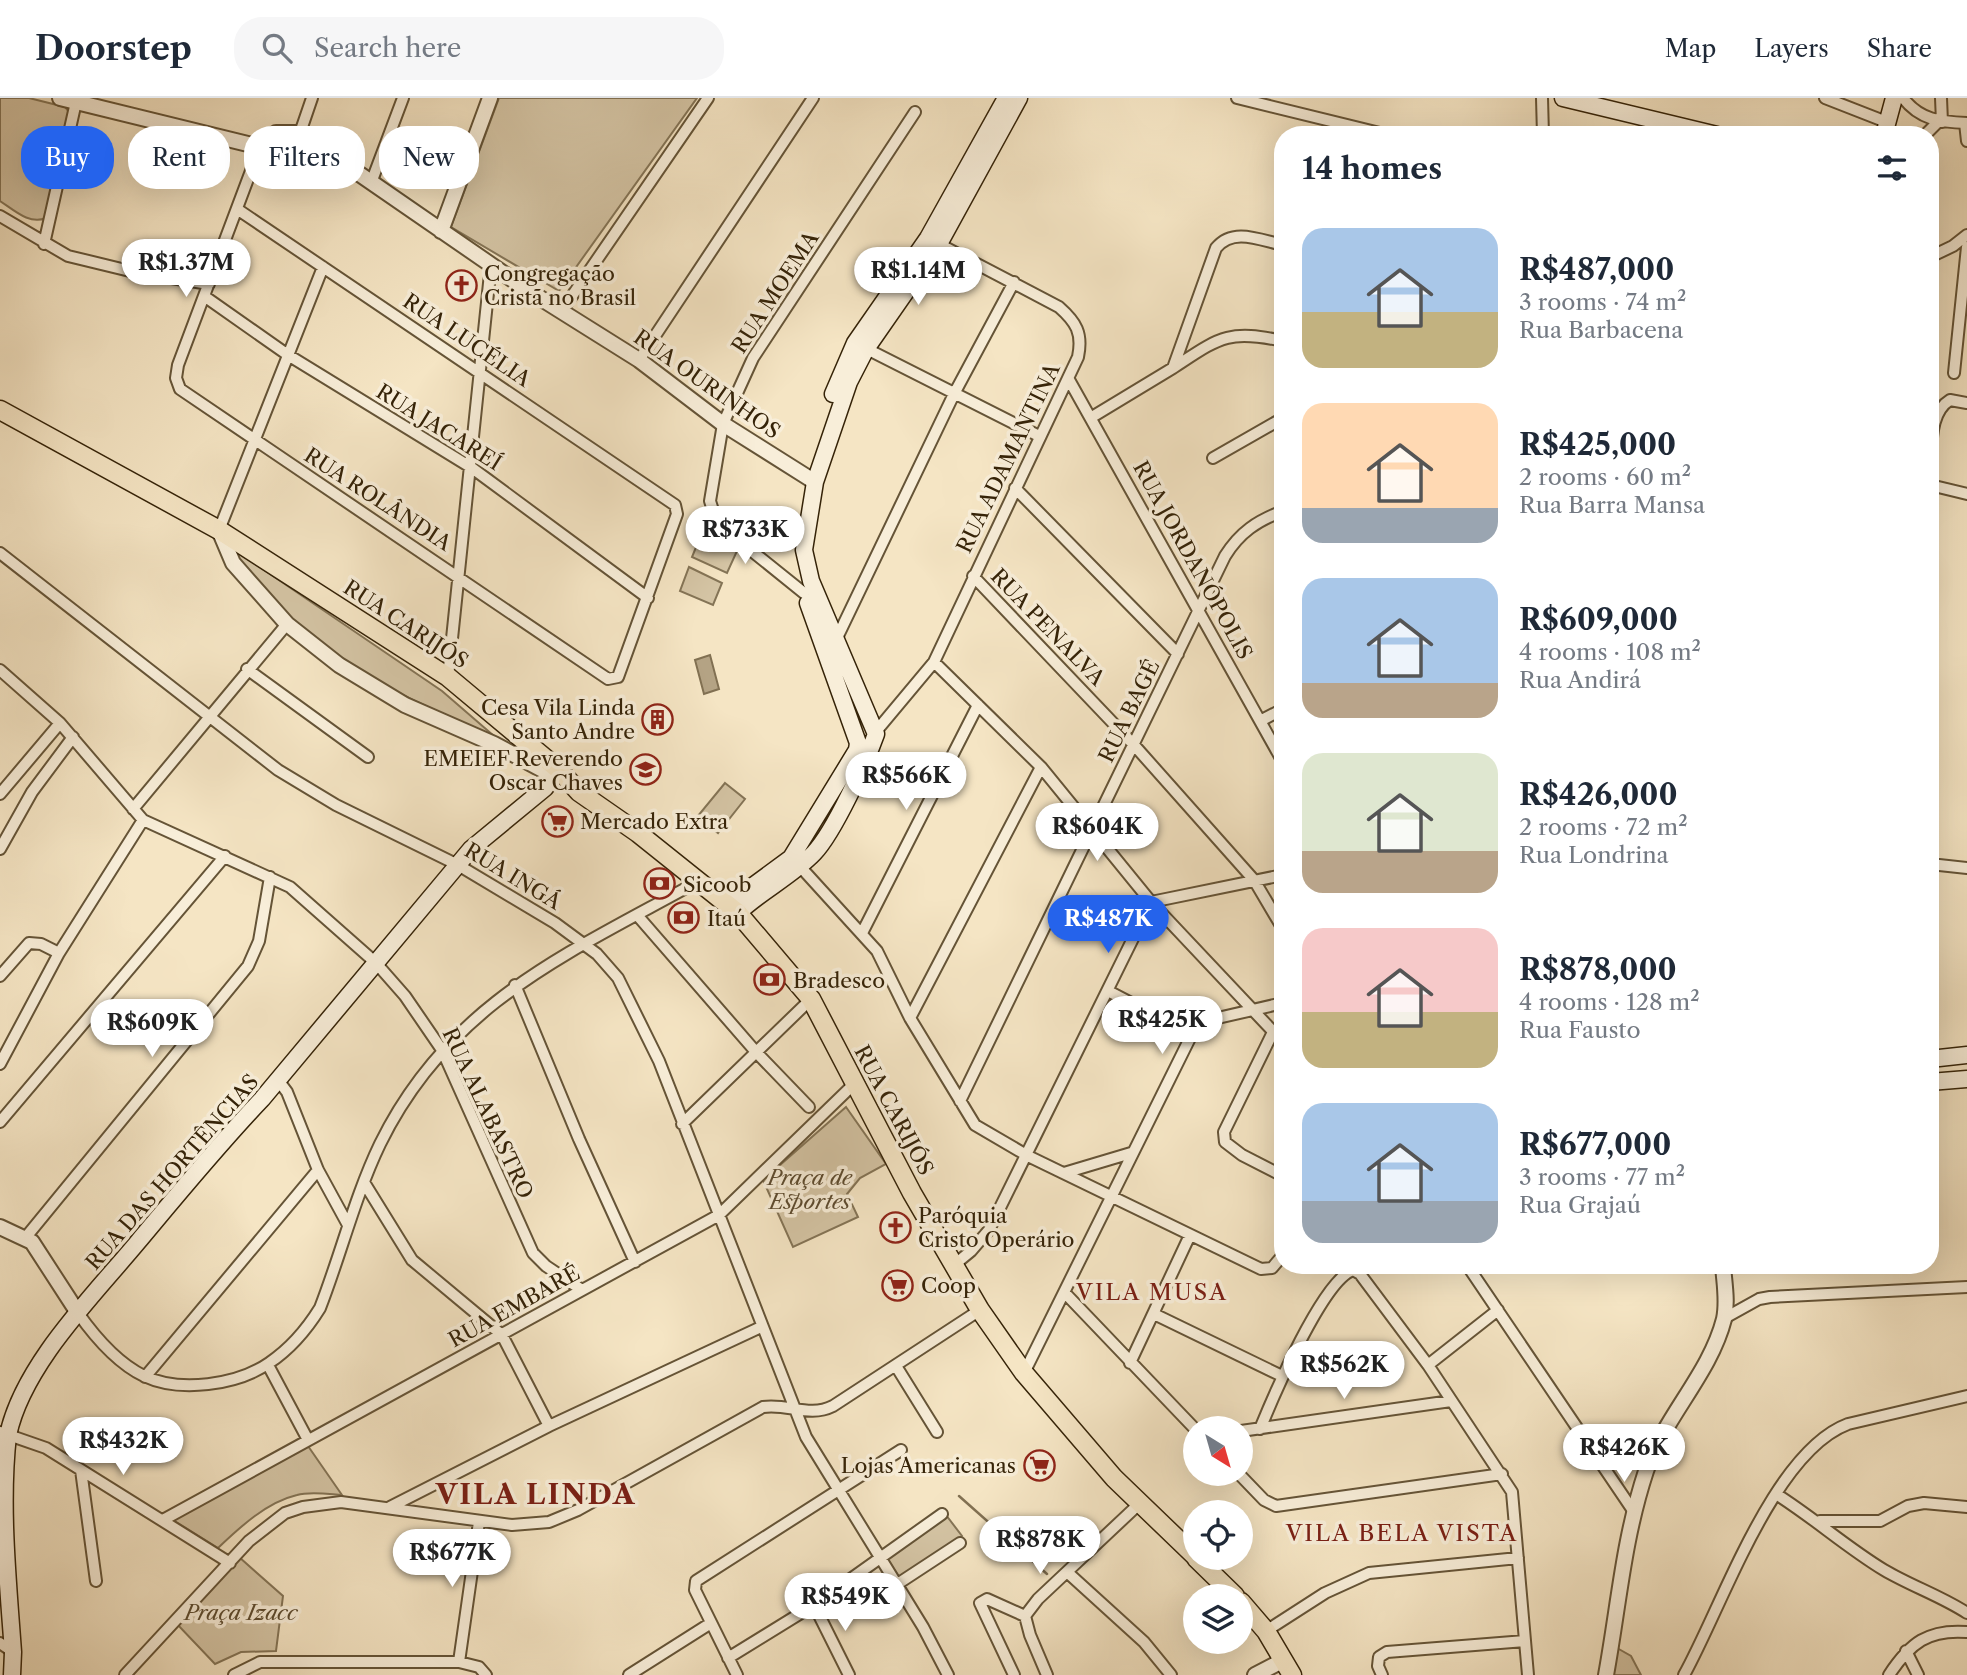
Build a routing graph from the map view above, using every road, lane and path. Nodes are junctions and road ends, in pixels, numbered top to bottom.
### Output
1 (60, 98) edge
2 (312, 98) edge
3 (403, 98) edge
4 (490, 98) edge
5 (708, 98) edge
6 (813, 98) edge
7 (1006, 98) edge
8 (1019, 98) edge
9 (1237, 98) edge
10 (1542, 98) edge
11 (1563, 98) edge
12 (1825, 98) edge
13 (1894, 98) edge
14 (1903, 98) edge
15 (1941, 98) edge
16 (76, 102) junction
17 (1912, 111) junction
18 (915, 112) dead end
19 (1940, 122) junction
20 (1966, 123) edge
21 (1888, 125) edge
22 (302, 126) edge
23 (1351, 126) edge
24 (1543, 126) edge
25 (1680, 126) edge
26 (1935, 126) edge
27 (1967, 141) edge
28 (244, 142) edge
29 (365, 179) edge
30 (371, 183) junction
31 (244, 189) edge
32 (237, 209) junction
33 (0, 216) edge
34 (441, 231) junction
35 (1967, 235) edge
36 (934, 241) junction
37 (1274, 243) edge
38 (44, 244) junction
39 (1967, 247) edge
40 (1939, 253) edge
41 (491, 264) junction
42 (323, 267) junction
43 (1014, 282) junction
44 (209, 284) junction
45 (204, 296) junction
46 (561, 312) junction
47 (1962, 318) edge
48 (1274, 339) edge
49 (861, 346) junction
50 (288, 355) junction
51 (639, 360) junction
52 (1173, 368) junction
53 (480, 371) junction
54 (1954, 373) dead end
55 (1068, 378) junction
56 (954, 394) junction
57 (1967, 403) edge
58 (0, 411) edge
59 (1939, 412) edge
60 (1092, 417) junction
61 (1274, 423) edge
62 (723, 424) junction
63 (1039, 436) junction
64 (255, 441) junction
65 (1213, 458) dead end
66 (472, 468) junction
67 (810, 479) junction
68 (1939, 487) edge
69 (1015, 488) junction
70 (1967, 494) edge
71 (676, 505) joint
72 (1274, 514) edge
73 (219, 530) junction
74 (0, 553) edge
75 (458, 575) junction
76 (972, 576) junction
77 (804, 593) junction
78 (648, 598) junction
79 (822, 611) junction
80 (1198, 611) junction
81 (844, 620) junction
82 (287, 624) junction
83 (836, 639) junction
84 (1178, 654) junction
85 (827, 657) junction
86 (934, 662) junction
87 (247, 669) junction
88 (0, 670) edge
89 (448, 677) junction
90 (978, 705) junction
91 (1274, 714) edge
92 (211, 715) junction
93 (1259, 721) junction
94 (60, 723) junction
95 (876, 734) junction
96 (73, 737) junction
97 (858, 743) junction
98 (1134, 745) junction
99 (1274, 747) edge
100 (368, 757) dead end
101 (1041, 767) junction
102 (556, 773) junction
103 (0, 793) edge
104 (133, 809) junction
105 (143, 820) junction
106 (1092, 833) junction
107 (0, 849) edge
108 (225, 856) junction
109 (796, 862) junction
110 (458, 865) junction
111 (1939, 865) edge
112 (1967, 868) edge
113 (270, 877) junction
114 (1274, 877) edge
115 (1254, 880) junction
116 (697, 882) junction
117 (1151, 902) junction
118 (732, 909) junction
119 (1274, 914) edge
120 (637, 915) junction
121 (862, 933) junction
122 (585, 944) junction
123 (59, 953) junction
124 (376, 963) junction
125 (0, 976) edge
126 (516, 985) junction
127 (1108, 991) junction
128 (811, 999) junction
129 (1274, 1005) edge
130 (1252, 1009) junction
131 (910, 1018) junction
132 (1273, 1032) joint
133 (1191, 1034) junction
134 (442, 1050) junction
135 (756, 1052) junction
136 (1967, 1055) edge
137 (1939, 1058) edge
138 (0, 1064) edge
139 (1967, 1079) edge
140 (278, 1080) junction
141 (1939, 1081) edge
142 (854, 1084) junction
143 (960, 1101) junction
144 (809, 1107) dead end
145 (0, 1122) edge
146 (681, 1124) junction
147 (1131, 1153) junction
148 (1028, 1156) junction
149 (318, 1170) junction
150 (1274, 1171) edge
151 (1064, 1173) junction
152 (365, 1184) junction
153 (1110, 1194) junction
154 (719, 1215) junction
155 (348, 1225) junction
156 (0, 1227) edge
157 (1190, 1234) junction
158 (26, 1237) junction
159 (635, 1262) junction
160 (1274, 1262) edge
161 (954, 1265) junction
162 (1347, 1274) edge
163 (1360, 1274) edge
164 (1472, 1274) edge
165 (1723, 1274) edge
166 (1967, 1287) edge
167 (582, 1290) junction
168 (1064, 1292) junction
169 (980, 1310) junction
170 (1498, 1310) junction
171 (78, 1313) junction
172 (1154, 1314) junction
173 (1724, 1319) junction
174 (761, 1327) junction
175 (502, 1335) junction
176 (1130, 1363) junction
177 (268, 1365) junction
178 (896, 1366) junction
179 (1428, 1366) junction
180 (1024, 1373) junction
181 (1282, 1376) junction
182 (145, 1377) junction
183 (1967, 1396) edge
184 (1451, 1401) junction
185 (793, 1409) junction
186 (1183, 1417) edge
187 (549, 1426) junction
188 (1260, 1429) junction
189 (1253, 1430) edge
190 (4, 1432) edge
191 (937, 1432) dead end
192 (308, 1440) junction
193 (901, 1450) dead end
194 (81, 1470) junction
195 (1502, 1474) junction
196 (1251, 1486) edge
197 (838, 1492) junction
198 (1776, 1494) junction
199 (1139, 1504) junction
200 (390, 1507) junction
201 (1967, 1507) edge
202 (1634, 1512) junction
203 (942, 1514) dead end
204 (163, 1520) junction
205 (1819, 1521) junction
206 (479, 1522) junction
207 (960, 1543) dead end
208 (1183, 1545) edge
209 (1518, 1558) junction
210 (880, 1559) junction
211 (230, 1563) junction
212 (1209, 1570) edge
213 (1067, 1572) junction
214 (96, 1581) dead end
215 (1223, 1584) edge
216 (896, 1585) junction
217 (814, 1605) junction
218 (1967, 1613) edge
219 (1026, 1616) junction
220 (1253, 1616) edge
221 (711, 1623) junction
222 (1266, 1631) junction
223 (1967, 1632) edge
224 (1525, 1641) junction
225 (6, 1647) edge
226 (1906, 1651) junction
227 (728, 1658) junction
228 (459, 1662) junction
229 (1288, 1667) edge
230 (1169, 1672) edge
231 (12, 1675) edge
232 (125, 1675) edge
233 (234, 1675) edge
234 (486, 1675) edge
235 (629, 1675) edge
236 (737, 1675) edge
237 (849, 1675) edge
238 (948, 1675) edge
239 (1014, 1675) edge
240 (1047, 1675) edge
241 (1255, 1675) edge
242 (1382, 1675) edge
243 (1528, 1675) edge
244 (1606, 1675) edge
245 (1685, 1675) edge
246 (1889, 1675) edge
247 (1918, 1675) edge

1 - 16 street
2 - 22 street
3 - 30 street
4 - 34 street
5 - 46 street
6 - 51 street
7 - 36 main road
8 - 36 main road
9 - 23 street
10 - 24 street
11 - 25 main road
12 - 21 street
13 - 21 main road
14 - 17 street
15 - 19 street
16 - 28 street
16 - 38 street
17 - 19 street
17 - 21 street
18 - 62 street, RUA MOEMA
19 - 20 street
19 - 26 street
20 - 27 street
29 - 30 street, RUA OURINHOS
30 - 34 street, RUA OURINHOS
31 - 32 street, RUA ROLÂNDIA
32 - 42 street, RUA LUCÉLIA
32 - 44 street, RUA ROLÂNDIA
33 - 38 street
34 - 41 street, RUA OURINHOS
35 - 40 street
36 - 43 street, RUA ADAMANTINA
36 - 49 main road
37 - 52 street
38 - 44 street
39 - 47 street
41 - 46 street, RUA OURINHOS
41 - 53 street
42 - 50 street
42 - 53 street, RUA LUCÉLIA
43 - 55 street, RUA ADAMANTINA
43 - 56 street
44 - 45 street, RUA ROLÂNDIA
45 - 50 street, RUA JACAREÍ
45 - 64 street, RUA ROLÂNDIA
46 - 51 street, RUA OURINHOS
47 - 54 street
48 - 52 street
49 - 56 street
49 - 67 main road
50 - 64 street
50 - 66 street, RUA JACAREÍ
51 - 62 street, RUA OURINHOS
52 - 60 street
53 - 66 street
53 - 71 street, RUA LUCÉLIA
55 - 60 street, RUA JORDANÓPOLIS
55 - 63 street, RUA ADAMANTINA
56 - 63 street
56 - 81 street
57 - 59 street
58 - 73 main road, RUA CARIJÓS
60 - 80 street, RUA JORDANÓPOLIS
61 - 65 street
62 - 67 street, RUA OURINHOS
62 - 77 street, RUA MOEMA
63 - 69 street, RUA ADAMANTINA
64 - 73 street
64 - 75 street, RUA ROLÂNDIA
66 - 75 street
66 - 78 street, RUA JACAREÍ
67 - 77 main road
67 - 79 main road
68 - 70 street
69 - 76 street, RUA ADAMANTINA
69 - 84 street
71 - 78 street, RUA ROLÂNDIA
72 - 80 street, RUA BAGÉ
73 - 82 street, RUA CARIJÓS
73 - 89 main road, RUA CARIJÓS
74 - 92 street, RUA INGÁ
75 - 78 street, RUA ROLÂNDIA
75 - 89 street
76 - 86 street, RUA ADAMANTINA
76 - 98 street, RUA PENALVA
77 - 85 main road
79 - 81 street
79 - 83 main road
80 - 84 street, RUA BAGÉ
80 - 93 street, RUA JORDANÓPOLIS
81 - 83 street
82 - 87 street
82 - 102 street, RUA CARIJÓS
83 - 85 street
83 - 95 main road
84 - 98 street, RUA BAGÉ
85 - 97 main road
86 - 90 street
86 - 95 street, RUA ADAMANTINA
87 - 92 street
87 - 100 street
88 - 94 street, RUA ALABASTRO
89 - 102 main road, RUA CARIJÓS
90 - 101 street
90 - 121 street
91 - 93 street
92 - 104 street
92 - 110 street, RUA INGÁ
93 - 99 street, RUA JORDANÓPOLIS
94 - 96 street, RUA ALABASTRO
94 - 103 street
95 - 97 street, RUA ADAMANTINA
95 - 109 main road
96 - 104 street, RUA ALABASTRO
96 - 107 street
97 - 109 main road
98 - 106 street, RUA BAGÉ
98 - 115 street, RUA PENALVA
101 - 106 street
101 - 131 street
102 - 110 main road, RUA DAS HORTÊNCIAS
102 - 116 main road, RUA CARIJÓS
104 - 105 street, RUA ALABASTRO
105 - 108 street, RUA ALABASTRO
105 - 123 street
106 - 117 street
106 - 143 street, RUA BAGÉ
108 - 113 street, RUA ALABASTRO
108 - 145 street
109 - 118 main road
109 - 121 street
110 - 122 street, RUA INGÁ
110 - 124 main road, RUA DAS HORTÊNCIAS
111 - 112 street
113 - 124 street, RUA ALABASTRO
113 - 158 street
114 - 115 street
115 - 117 street
115 - 119 street, RUA PENALVA
116 - 118 main road, RUA CARIJÓS
116 - 120 street
117 - 127 street
117 - 130 street
118 - 128 main road, RUA CARIJÓS
120 - 122 street
120 - 135 street
121 - 131 street
122 - 126 street
122 - 146 street, RUA INGÁ
123 - 125 street
123 - 138 street
124 - 134 street, RUA ALABASTRO
124 - 140 main road, RUA DAS HORTÊNCIAS
126 - 134 street
126 - 159 street
127 - 133 street
127 - 148 street
128 - 135 street
128 - 142 main road, RUA CARIJÓS
129 - 130 street
130 - 132 street
130 - 133 street
131 - 143 street
132 - 150 street
133 - 147 street
134 - 152 street
134 - 167 street, RUA ALABASTRO
135 - 144 street
135 - 146 street
136 - 137 main road
139 - 141 main road
140 - 149 street
140 - 171 main road, RUA DAS HORTÊNCIAS
142 - 154 street, RUA EMBARÉ
142 - 161 main road, RUA CARIJÓS
143 - 148 street
146 - 154 street, RUA INGÁ
147 - 151 street
147 - 153 street
148 - 151 street
148 - 161 street
149 - 155 street
149 - 182 street
151 - 153 street
152 - 155 street
152 - 175 street
153 - 157 street
153 - 168 street
154 - 159 street, RUA EMBARÉ
154 - 174 street, RUA INGÁ
155 - 177 street
156 - 158 street
157 - 160 street
157 - 172 street
158 - 171 street
159 - 167 street, RUA EMBARÉ
161 - 169 main road, RUA CARIJÓS
162 - 181 street
163 - 179 street
164 - 170 street
165 - 173 street
166 - 173 street
167 - 175 street, RUA EMBARÉ
168 - 176 street
168 - 180 street
169 - 178 street
169 - 180 main road, RUA CARIJÓS
170 - 179 street
170 - 202 street
171 - 182 street
171 - 190 main road, RUA DAS HORTÊNCIAS
172 - 176 street
172 - 181 street
173 - 202 street
174 - 185 street, RUA INGÁ
174 - 187 street
175 - 187 street
175 - 192 street, RUA EMBARÉ
176 - 186 street
177 - 182 street
177 - 192 street
178 - 185 street
178 - 191 street
179 - 184 street
180 - 199 main road, RUA CARIJÓS
181 - 188 street
183 - 198 street
184 - 188 street
184 - 195 street
185 - 197 street, RUA INGÁ
185 - 206 street
187 - 200 street
188 - 189 street
190 - 194 street
190 - 225 main road, RUA DAS HORTÊNCIAS
192 - 204 street, RUA EMBARÉ
193 - 197 street
194 - 204 street
194 - 214 street
195 - 196 street
195 - 209 street
197 - 210 street, RUA INGÁ
197 - 221 street
198 - 205 street
198 - 245 street
199 - 208 main road, RUA CARIJÓS
199 - 213 street
200 - 206 street
200 - 211 street
201 - 205 street
202 - 244 street
203 - 210 street
204 - 211 street
205 - 218 street
206 - 228 street
207 - 216 street
209 - 222 street
209 - 224 street
210 - 216 street, RUA INGÁ
210 - 217 street
211 - 232 street
212 - 215 main road, RUA CARIJÓS
213 - 219 street
213 - 230 street
216 - 238 street, RUA INGÁ
217 - 227 street
217 - 237 street
219 - 239 street
219 - 240 street
220 - 222 main road
221 - 227 street
221 - 235 street
222 - 229 main road
223 - 226 street
224 - 242 street
224 - 243 street
225 - 231 main road, RUA DAS HORTÊNCIAS
226 - 246 street
226 - 247 street
227 - 236 street
228 - 233 street
228 - 234 street
229 - 241 street

